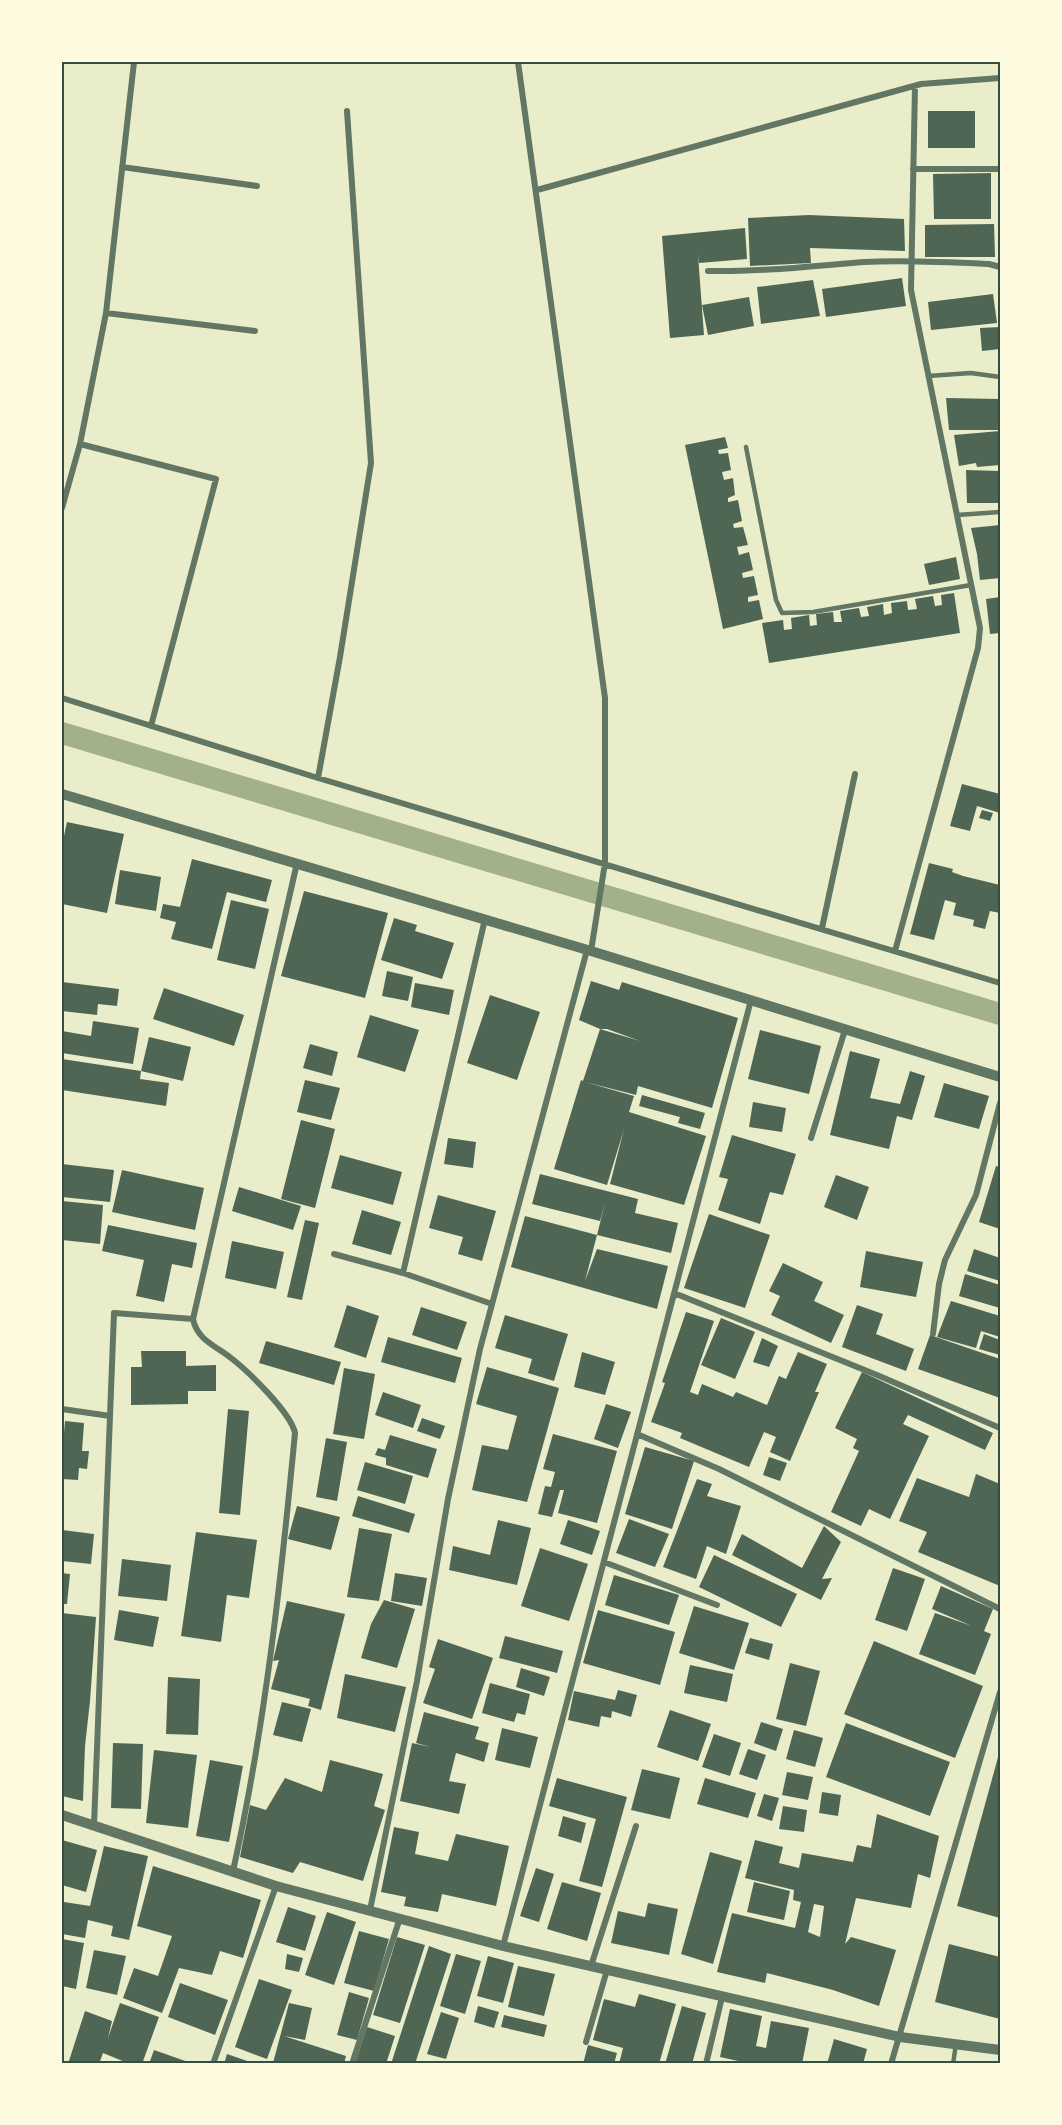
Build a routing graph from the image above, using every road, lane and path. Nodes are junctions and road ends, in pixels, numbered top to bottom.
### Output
1 (134, 62) edge
2 (518, 62) edge
3 (1000, 78) edge
4 (915, 86) junction
5 (347, 111) dead end
6 (122, 167) junction
7 (913, 169) junction
8 (1000, 169) edge
9 (257, 186) dead end
10 (537, 190) junction
11 (911, 261) junction
12 (1000, 267) edge
13 (708, 271) dead end
14 (106, 313) junction
15 (255, 331) dead end
16 (928, 376) junction
17 (1000, 377) edge
18 (80, 444) junction
19 (746, 447) dead end
20 (62, 508) edge
21 (1000, 512) edge
22 (957, 515) junction
23 (971, 585) junction
24 (62, 698) edge
25 (151, 726) junction
26 (855, 774) dead end
27 (318, 778) junction
28 (62, 794) edge
29 (297, 862) junction
30 (606, 863) junction
31 (485, 919) junction
32 (822, 928) junction
33 (589, 950) junction
34 (895, 951) junction
35 (1000, 983) edge
36 (751, 1000) junction
37 (845, 1030) junction
38 (1000, 1077) edge
39 (1000, 1103) edge
40 (811, 1138) dead end
41 (334, 1254) dead end
42 (403, 1273) junction
43 (674, 1293) junction
44 (492, 1304) junction
45 (193, 1319) junction
46 (933, 1334) dead end
47 (62, 1409) edge
48 (110, 1416) junction
49 (1000, 1428) edge
50 (637, 1434) junction
51 (604, 1562) junction
52 (717, 1605) dead end
53 (1000, 1609) edge
54 (1000, 1692) edge
55 (992, 1722) junction
56 (1000, 1724) edge
57 (62, 1815) edge
58 (94, 1825) junction
59 (636, 1826) dead end
60 (233, 1871) junction
61 (276, 1886) junction
62 (370, 1910) junction
63 (400, 1918) junction
64 (503, 1946) junction
65 (591, 1966) junction
66 (607, 1970) junction
67 (722, 1997) junction
68 (900, 2037) junction
69 (586, 2042) dead end
70 (956, 2044) junction
71 (1000, 2050) edge
72 (213, 2064) edge
73 (352, 2064) edge
74 (706, 2064) edge
75 (891, 2064) edge
76 (953, 2064) edge

1 - 6 street
2 - 10 street
3 - 4 street
4 - 7 street
4 - 10 street
5 - 27 street
6 - 9 street
6 - 14 street
7 - 8 street
7 - 11 street
10 - 30 street
11 - 12 street
11 - 13 street
11 - 16 street
14 - 15 street
14 - 18 street
16 - 17 lane
16 - 22 street
18 - 20 street
18 - 25 street
19 - 23 lane
21 - 22 lane
22 - 23 street
23 - 34 street
24 - 25 street
25 - 27 street
26 - 32 street
27 - 30 street
28 - 29 street
29 - 31 street
29 - 45 street
30 - 32 street
30 - 33 street
31 - 33 street
31 - 42 street
32 - 34 street
33 - 36 street
33 - 44 street
34 - 35 street
36 - 37 street
36 - 43 street
37 - 38 street
37 - 40 street
39 - 46 street
41 - 42 street
42 - 44 street
43 - 49 street
43 - 50 street
44 - 62 street
45 - 48 street
45 - 60 street
47 - 48 street
48 - 58 street
50 - 51 street
50 - 53 street
51 - 52 street
51 - 64 street
54 - 55 street
55 - 56 street
55 - 68 street
57 - 58 street
58 - 60 street
59 - 65 street
60 - 61 street
61 - 62 street
61 - 72 street
62 - 63 street
63 - 64 street
63 - 73 street
64 - 65 street
65 - 66 street
66 - 67 street
66 - 69 street
67 - 68 street
67 - 74 street
68 - 70 street
68 - 75 street
70 - 71 street
70 - 76 lane

